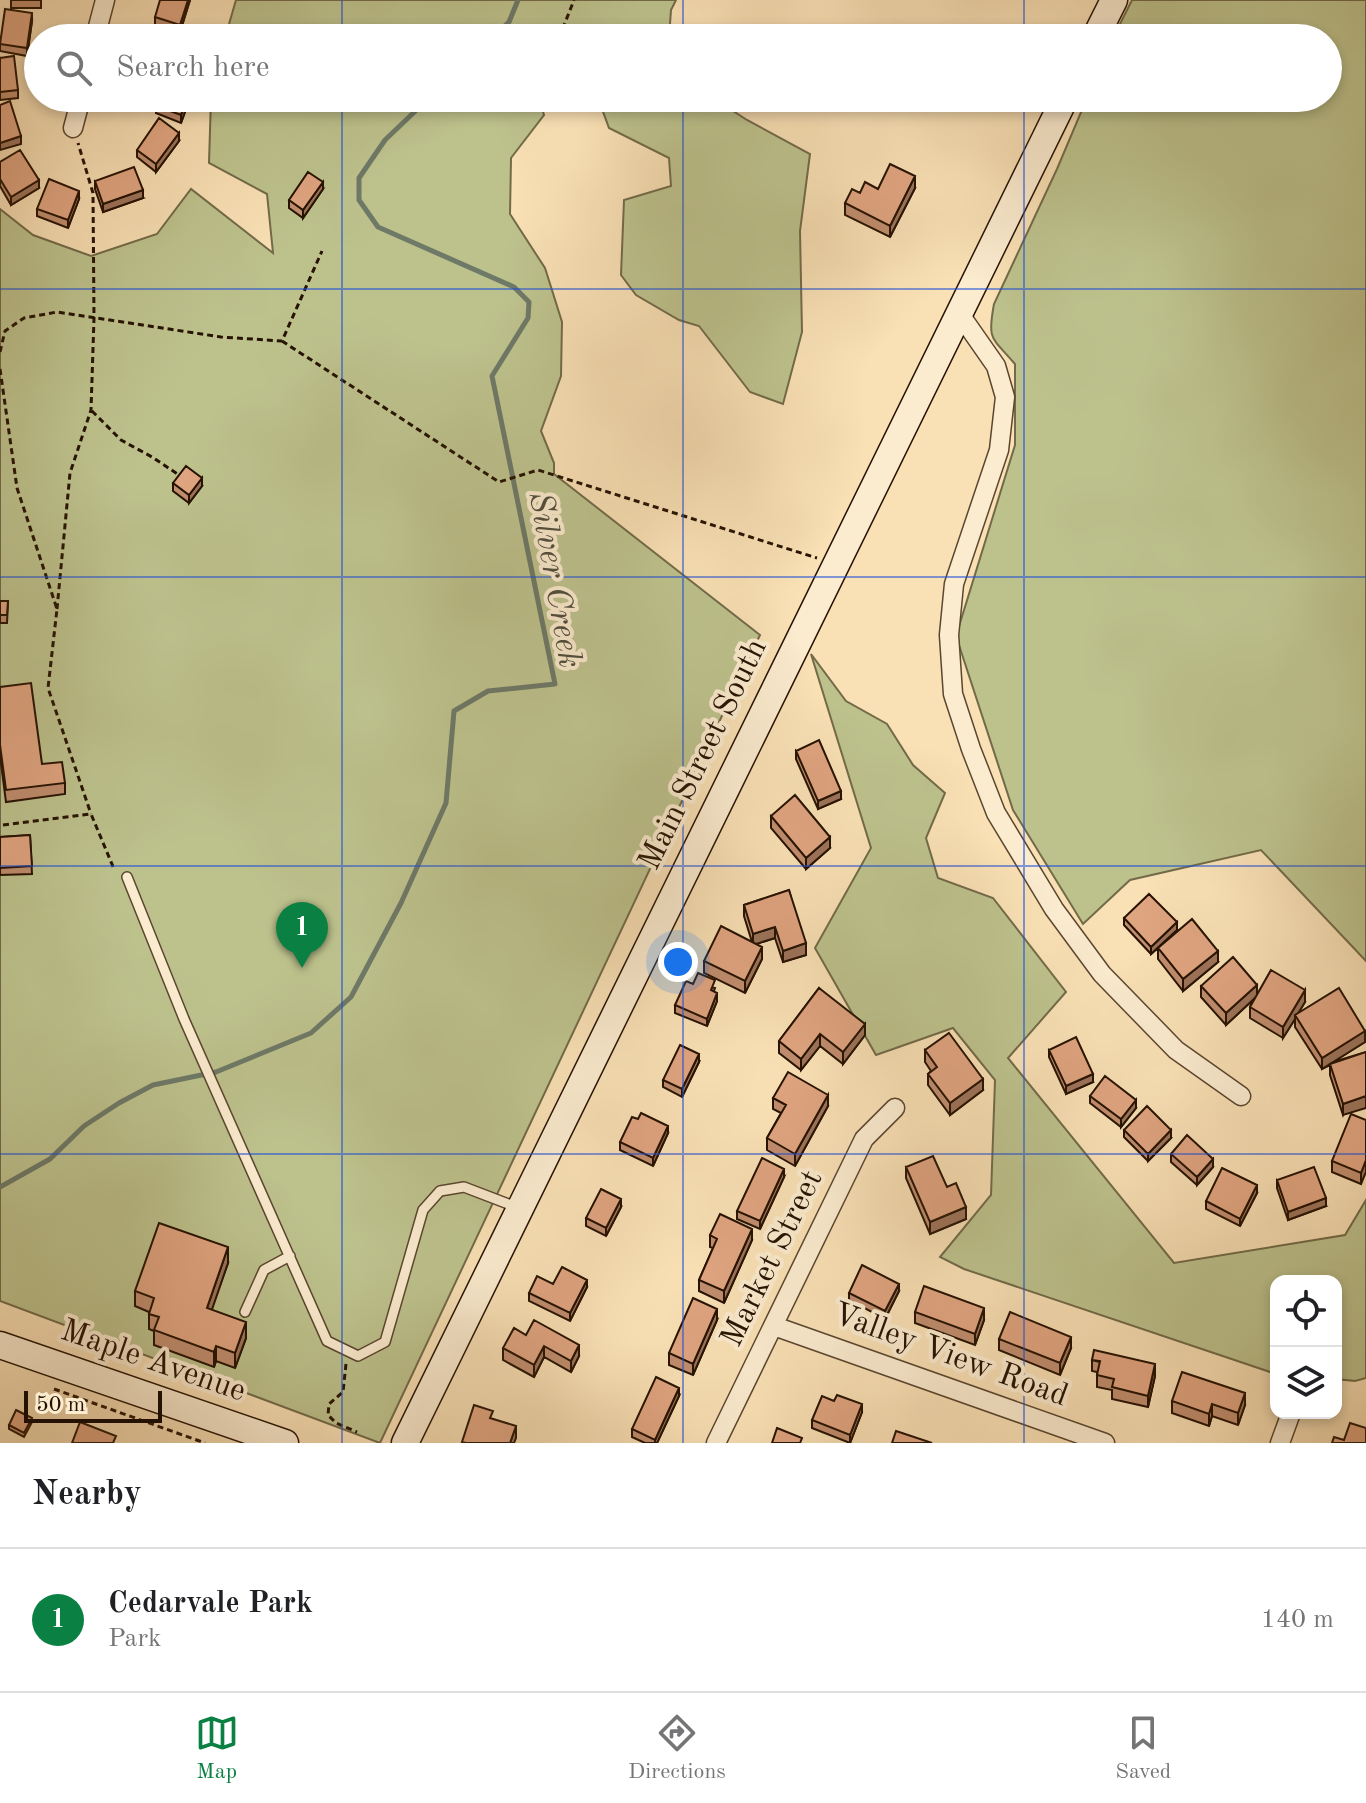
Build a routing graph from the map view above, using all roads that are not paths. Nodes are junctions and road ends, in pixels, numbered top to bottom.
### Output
1 (105, 0) edge
2 (1114, 0) edge
3 (99, 24) edge
4 (1102, 24) edge
5 (77, 112) edge
6 (1058, 112) edge
7 (73, 128) road end
8 (959, 313) junction
9 (123, 878) road end
10 (1241, 1096) dead end
11 (895, 1108) dead end
12 (520, 1208) junction
13 (290, 1256) junction
14 (245, 1312) dead end
15 (774, 1326) junction
16 (0, 1345) edge
17 (1289, 1419) edge
18 (285, 1443) edge
19 (405, 1443) edge
20 (716, 1443) edge
21 (1105, 1443) edge
22 (1280, 1443) edge

1 - 3 street
2 - 4 street
5 - 7 street
6 - 8 street, Main Street South
8 - 10 street
8 - 12 street, Main Street South
9 - 13 lane
11 - 15 street, Market Street
12 - 13 lane
12 - 19 street, Main Street South
13 - 14 lane
15 - 20 street, Market Street
15 - 21 street, Valley View Road
16 - 18 street, Maple Avenue
17 - 22 street

